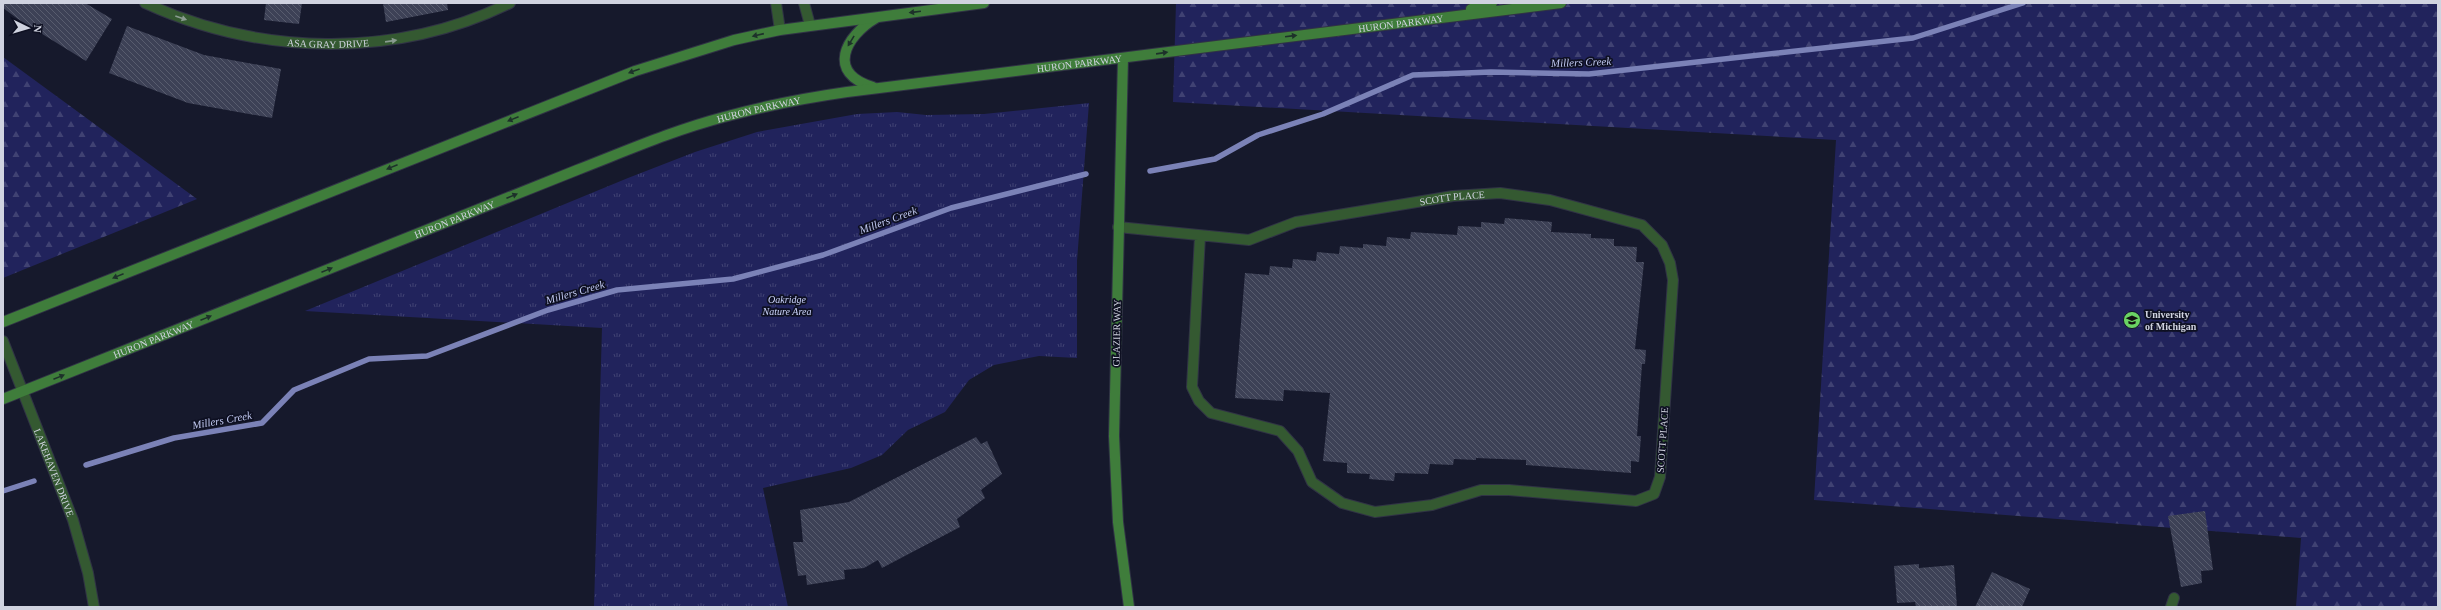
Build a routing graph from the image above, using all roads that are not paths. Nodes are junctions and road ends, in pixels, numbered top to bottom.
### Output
1 (145, 3) edge
2 (510, 3) edge
3 (776, 3) edge
4 (804, 3) edge
5 (984, 3) edge
6 (1492, 3) edge
7 (1561, 3) edge
8 (880, 16) junction
9 (1444, 18) junction
10 (810, 25) junction
11 (780, 30) junction
12 (1123, 58) junction
13 (878, 88) junction
14 (1118, 227) junction
15 (1200, 236) junction
16 (3, 322) edge
17 (3, 341) edge
18 (23, 391) junction
19 (3, 399) edge
20 (94, 607) edge
21 (1129, 607) edge

1 -> 2 street, ASA GRAY DRIVE
3 - 11 street
4 - 10 street
5 -> 8 main road
6 - 9 main road
7 - 9 main road, HURON PARKWAY
8 - 10 main road
8 -> 13 main road
12 -> 9 main road, HURON PARKWAY
10 - 11 main road
11 -> 16 main road
12 - 13 main road, HURON PARKWAY
12 - 14 main road, GLAZIER WAY
18 -> 13 main road, HURON PARKWAY
14 - 15 street, SCOTT PLACE
14 - 21 main road, GLAZIER WAY
15 - 15 street, SCOTT PLACE
17 - 18 street, LAKEHAVEN DRIVE
18 - 19 main road, HURON PARKWAY
18 - 20 street, LAKEHAVEN DRIVE

